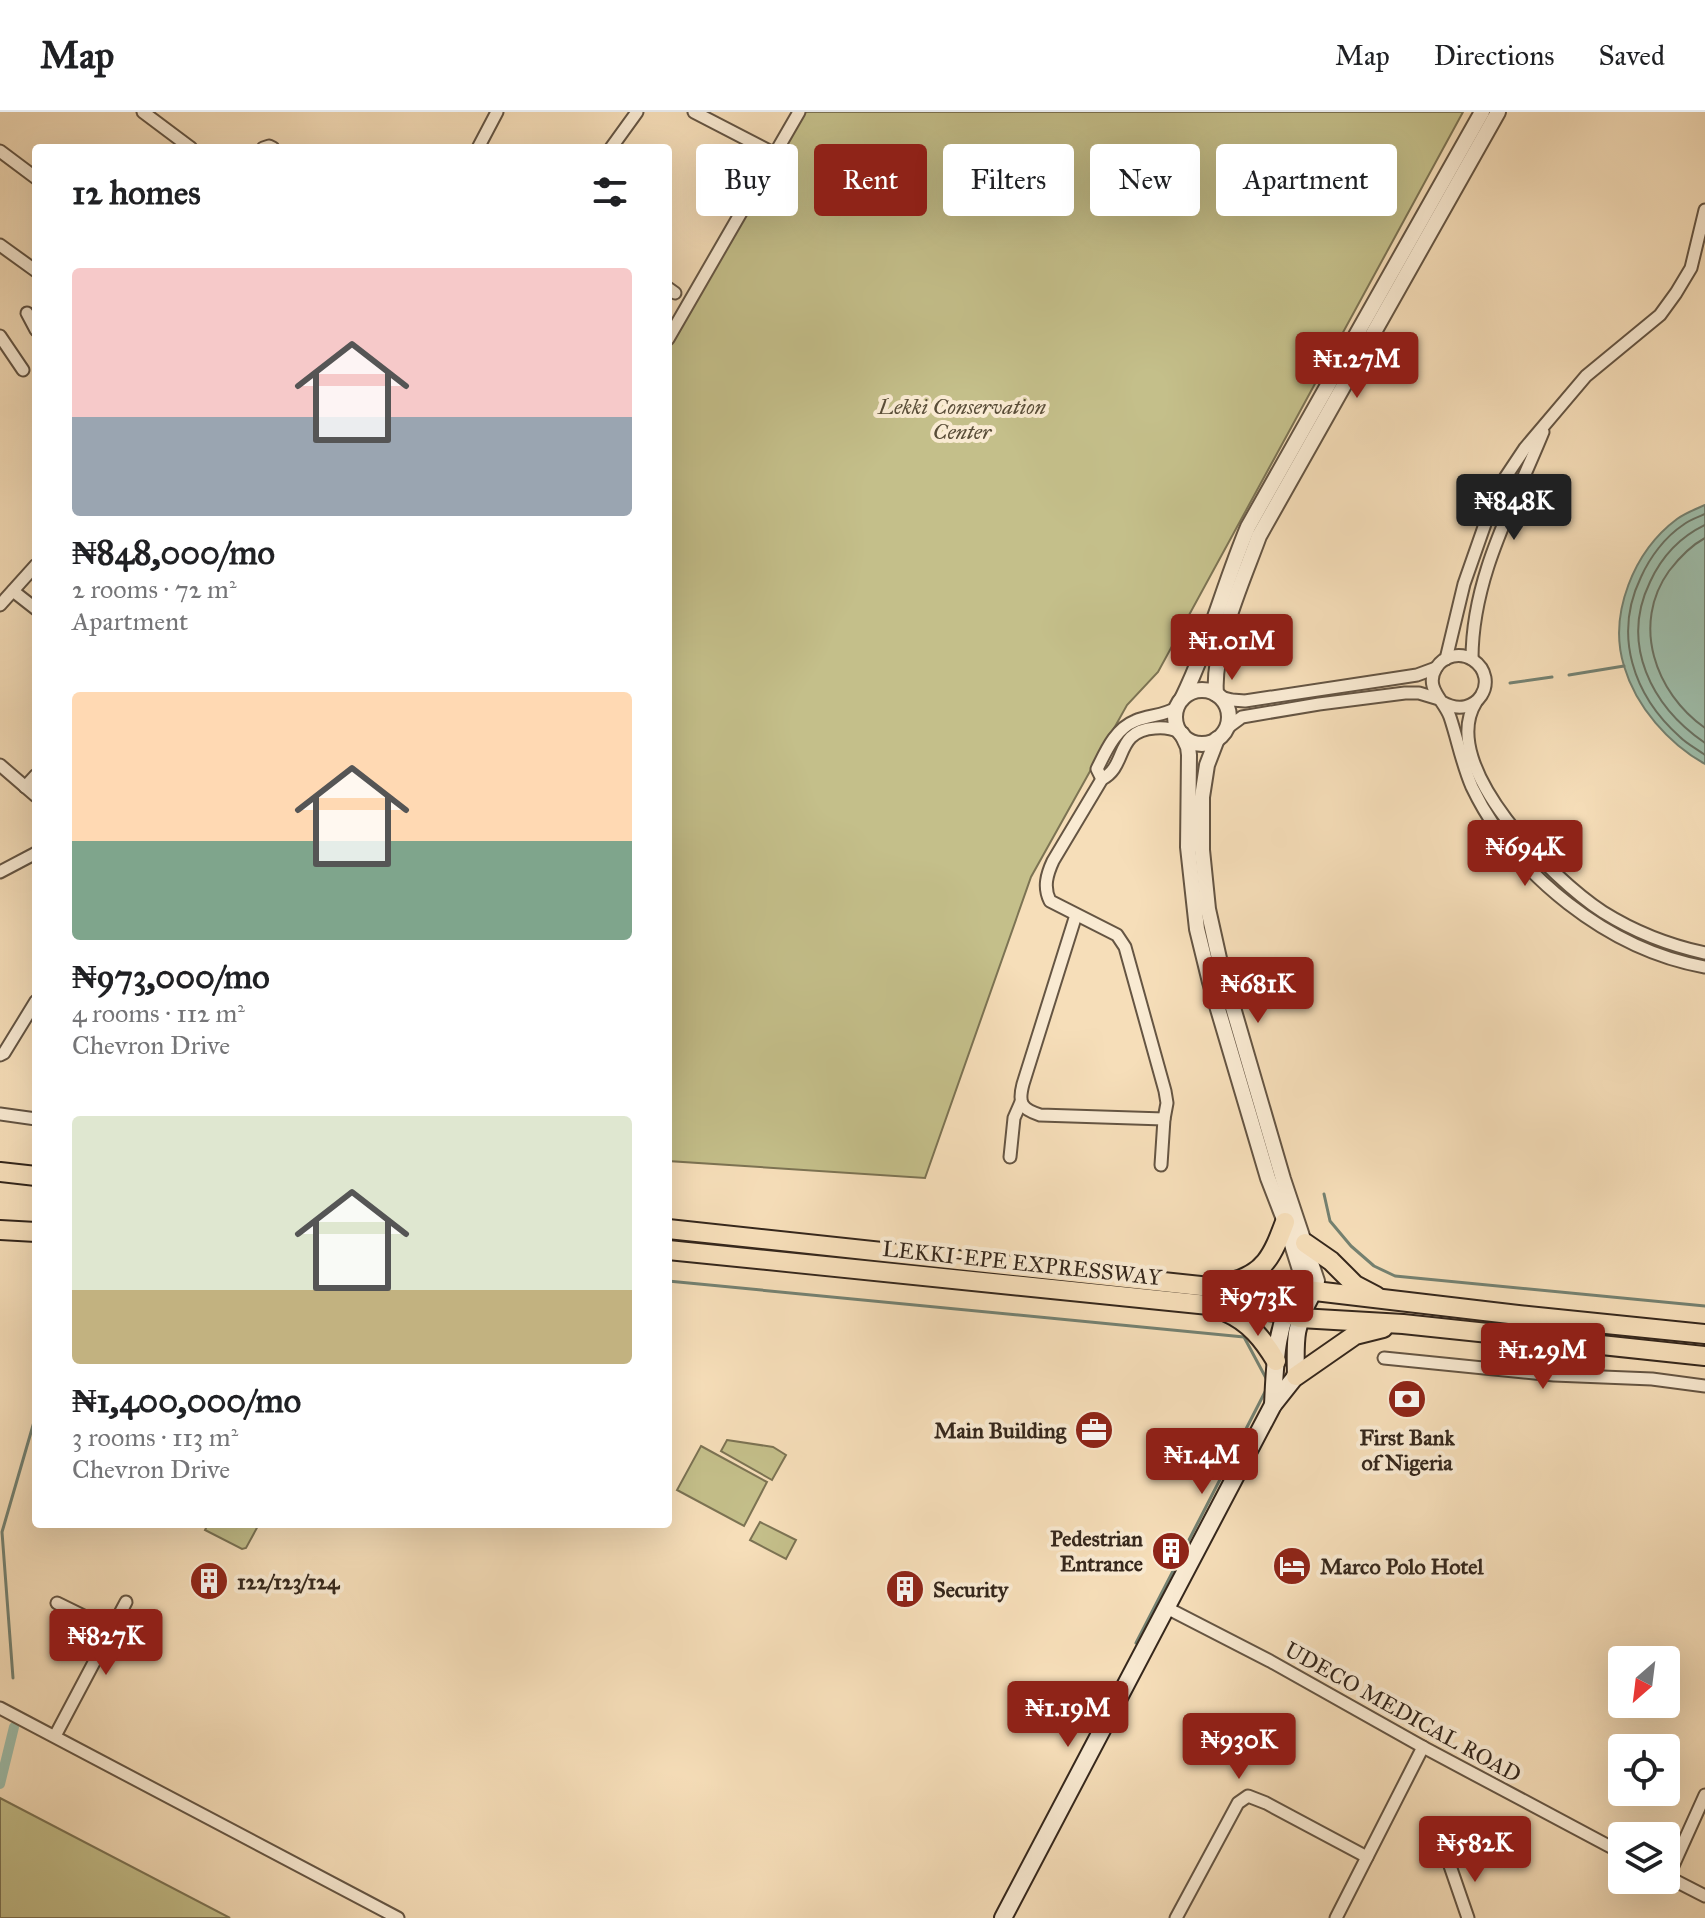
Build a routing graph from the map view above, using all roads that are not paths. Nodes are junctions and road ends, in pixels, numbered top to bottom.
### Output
1 (143, 112) edge
2 (497, 112) edge
3 (637, 112) edge
4 (694, 112) edge
5 (799, 112) edge
6 (1482, 112) edge
7 (1498, 112) edge
8 (186, 144) edge
9 (481, 144) edge
10 (614, 144) edge
11 (756, 144) edge
12 (781, 144) edge
13 (0, 151) edge
14 (32, 175) edge
15 (1705, 210) edge
16 (739, 216) edge
17 (0, 245) edge
18 (32, 268) edge
19 (27, 313) dead end
20 (32, 322) edge
21 (672, 332) edge
22 (0, 336) edge
23 (23, 370) dead end
24 (1547, 424) junction
25 (32, 570) edge
26 (13, 591) junction
27 (0, 605) edge
28 (32, 606) edge
29 (1446, 659) junction
30 (1472, 659) junction
31 (1436, 668) junction
32 (1218, 695) junction
33 (1440, 701) junction
34 (1476, 702) junction
35 (1180, 703) junction
36 (1181, 733) junction
37 (1222, 733) junction
38 (0, 765) edge
39 (32, 779) edge
40 (1102, 779) junction
41 (25, 787) junction
42 (32, 793) edge
43 (32, 855) edge
44 (0, 872) edge
45 (1076, 915) junction
46 (1705, 953) edge
47 (1705, 967) edge
48 (32, 1008) edge
49 (0, 1055) edge
50 (1021, 1102) junction
51 (0, 1114) edge
52 (32, 1118) edge
53 (1164, 1119) junction
54 (1010, 1157) dead end
55 (1161, 1165) dead end
56 (0, 1172) edge
57 (32, 1176) edge
58 (1285, 1222) junction
59 (672, 1229) edge
60 (0, 1230) edge
61 (32, 1232) edge
62 (1305, 1243) junction
63 (672, 1250) edge
64 (1210, 1287) junction
65 (1133, 1298) junction
66 (1386, 1300) junction
67 (1299, 1303) junction
68 (1216, 1307) junction
69 (1518, 1315) junction
70 (1403, 1324) junction
71 (1705, 1334) edge
72 (1705, 1356) edge
73 (1384, 1358) dead end
74 (1276, 1361) junction
75 (1296, 1376) junction
76 (1705, 1386) edge
77 (1273, 1405) junction
78 (126, 1602) dead end
79 (57, 1603) dead end
80 (1165, 1607) junction
81 (112, 1630) junction
82 (0, 1708) edge
83 (55, 1736) junction
84 (1423, 1747) junction
85 (1705, 1795) edge
86 (1608, 1846) edge
87 (1680, 1848) edge
88 (1367, 1857) junction
89 (1448, 1860) dead end
90 (1680, 1883) edge
91 (1705, 1896) edge
92 (398, 1918) edge
93 (1003, 1918) edge
94 (1176, 1918) edge
95 (1336, 1918) edge
96 (1468, 1918) edge

1 - 8 street
2 - 9 street
3 - 10 street
4 - 11 street
5 - 12 street
6 - 35 street
7 - 32 street
13 - 14 street
15 - 24 street
16 - 21 street
17 - 18 street
19 - 20 street
22 - 23 street
24 - 29 street
24 - 30 street
25 - 26 street
26 - 27 street
26 - 28 street
29 - 30 street
29 - 31 street
30 - 34 street
31 - 32 street
31 - 33 street
32 - 35 street
32 - 37 street
33 - 34 street
33 - 37 street
33 - 47 street
34 - 46 street
35 - 36 street
35 - 40 street
36 - 37 street
36 - 40 street
36 - 58 street
37 - 62 street
38 - 41 street
39 - 41 street
40 - 45 street
41 - 42 street
43 - 44 street
45 - 50 street
45 - 53 street
48 - 49 street
50 - 53 street
50 - 54 street
51 - 52 street
53 - 55 street
56 - 57 highway
58 - 64 highway
58 - 67 street
59 - 64 highway, LEKKI-EPE EXPRESSWAY
60 - 61 highway
62 - 66 highway
62 - 67 street
63 - 65 highway, LEKKI-EPE EXPRESSWAY
64 - 67 highway, LEKKI-EPE EXPRESSWAY
65 - 67 highway
65 - 68 highway, LEKKI-EPE EXPRESSWAY
66 - 67 highway, LEKKI-EPE EXPRESSWAY
66 - 69 highway, LEKKI-EPE EXPRESSWAY
67 - 68 highway, LEKKI-EPE EXPRESSWAY
67 - 69 highway
67 - 70 highway, LEKKI-EPE EXPRESSWAY
67 - 74 main road
67 - 75 main road
68 - 74 highway
69 - 71 highway, LEKKI-EPE EXPRESSWAY
70 - 72 highway, LEKKI-EPE EXPRESSWAY
70 - 75 highway
73 - 76 street
74 - 77 main road
75 - 77 main road
77 - 80 main road
78 - 81 street
79 - 81 street
80 - 84 street, UDECO MEDICAL ROAD
80 - 93 main road
81 - 83 street
82 - 83 street
83 - 92 street
84 - 86 street, UDECO MEDICAL ROAD
84 - 88 street
85 - 87 street
88 - 94 street
88 - 95 street
89 - 96 street
90 - 91 street

